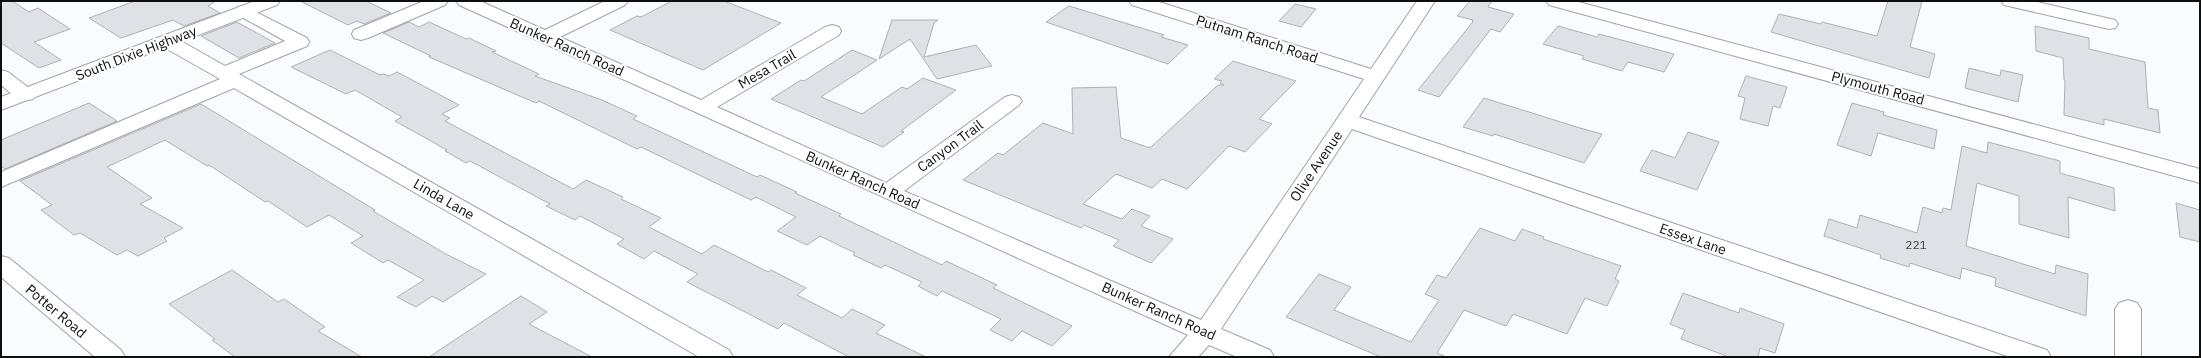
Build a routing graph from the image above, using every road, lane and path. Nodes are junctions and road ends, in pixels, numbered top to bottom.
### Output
1 (271, 1) edge
2 (439, 1) edge
3 (465, 1) edge
4 (619, 1) edge
5 (1138, 1) edge
6 (1426, 1) edge
7 (1555, 1) edge
8 (2010, 1) edge
9 (244, 11) junction
10 (2110, 24) dead end
11 (832, 31) dead end
12 (361, 34) dead end
13 (545, 37) junction
14 (167, 41) junction
15 (1, 76) edge
16 (230, 77) junction
17 (1376, 77) junction
18 (26, 94) junction
19 (1012, 101) dead end
20 (1, 104) edge
21 (701, 108) junction
22 (1347, 120) junction
23 (2200, 176) edge
24 (1, 180) edge
25 (888, 192) junction
26 (1, 264) edge
27 (2128, 309) dead end
28 (1206, 332) junction
29 (112, 357) edge
30 (720, 357) edge
31 (1182, 357) edge
32 (1197, 357) edge
33 (1261, 357) edge
34 (2038, 357) edge
35 (2128, 357) edge

1 - 9 street, South Dixie Highway
2 - 12 street
3 - 13 street, Bunker Ranch Road
4 - 13 street
5 - 17 street, Putnam Ranch Road
6 - 17 street, Olive Avenue
7 - 23 street, Plymouth Road
8 - 10 street
9 - 14 street, South Dixie Highway
9 - 16 street
11 - 21 street, Mesa Trail
13 - 21 street, Bunker Ranch Road
14 - 16 street, Linda Lane
14 - 18 street, South Dixie Highway
15 - 18 street
16 - 24 street
16 - 30 street, Linda Lane
17 - 22 street, Olive Avenue
18 - 20 street, South Dixie Highway
19 - 25 street, Canyon Trail
21 - 25 street, Bunker Ranch Road
22 - 28 street, Olive Avenue
22 - 34 street, Essex Lane
25 - 28 street, Bunker Ranch Road
26 - 29 street, Potter Road
27 - 35 street
28 - 31 street, Olive Avenue
28 - 32 street, Olive Avenue
28 - 33 street, Bunker Ranch Road

